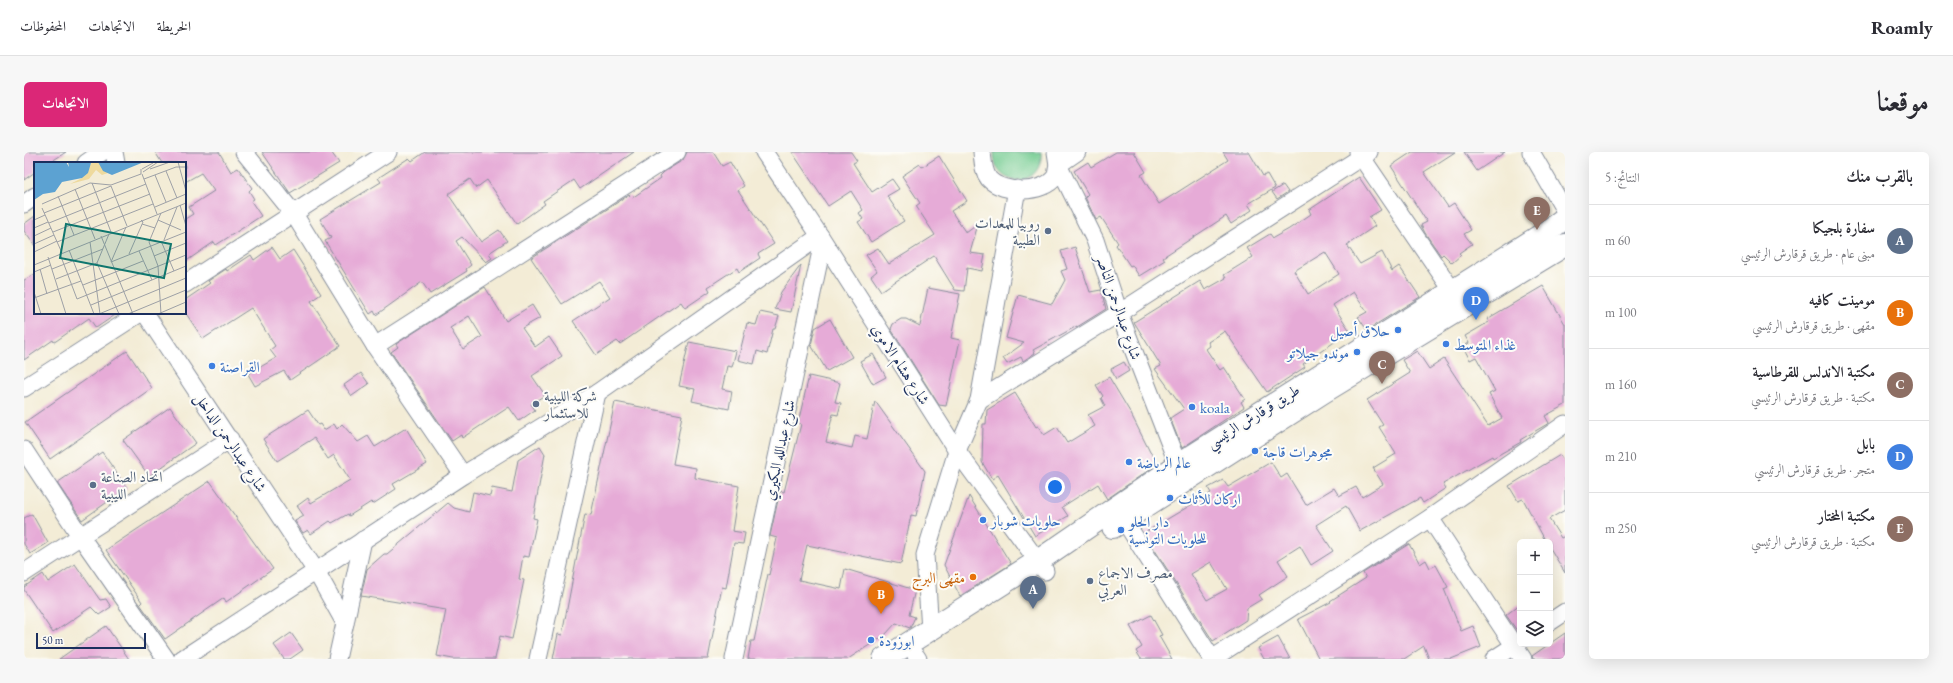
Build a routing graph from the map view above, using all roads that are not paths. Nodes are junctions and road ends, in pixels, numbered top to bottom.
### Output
1 (102, 152) edge
2 (114, 152) edge
3 (244, 152) edge
4 (388, 152) edge
5 (677, 152) edge
6 (764, 152) edge
7 (982, 152) edge
8 (1077, 152) edge
9 (1531, 152) edge
10 (1362, 154) edge
11 (1057, 158) edge
12 (87, 162) edge
13 (116, 162) edge
14 (1017, 189) junction
15 (34, 197) edge
16 (24, 204) edge
17 (1565, 211) edge
18 (294, 214) junction
19 (1565, 218) edge
20 (822, 239) junction
21 (1559, 246) edge
22 (186, 283) edge
23 (1452, 290) junction
24 (1119, 313) junction
25 (138, 314) edge
26 (147, 314) edge
27 (375, 346) junction
28 (24, 388) edge
29 (597, 393) junction
30 (979, 400) junction
31 (1565, 424) edge
32 (230, 439) junction
33 (24, 450) edge
34 (957, 451) junction
35 (1178, 465) junction
36 (463, 475) junction
37 (1430, 518) junction
38 (1124, 520) junction
39 (81, 537) junction
40 (363, 540) junction
41 (1041, 566) junction
42 (316, 571) junction
43 (24, 573) edge
44 (1565, 612) edge
45 (1553, 620) edge
46 (345, 622) junction
47 (930, 630) junction
48 (1519, 649) edge
49 (915, 658) edge
50 (166, 659) edge
51 (182, 659) edge
52 (337, 659) edge
53 (538, 659) edge
54 (734, 659) edge
55 (884, 659) edge
56 (1212, 659) edge
57 (1494, 659) edge

1 - 12 street
2 - 13 street
3 - 18 street
4 - 18 street
5 - 27 street
6 - 20 street, شارع هشام الاموي
7 - 14 street
8 - 11 street
9 - 17 street
10 - 23 street
10 - 24 street
11 - 14 street
11 - 24 street, شارع عبدالرحمن الناصر
14 - 30 street
15 - 16 street
18 - 22 street
18 - 27 street
19 - 21 main road, طريق قرقارش الرئيسي
20 - 29 street
20 - 34 street, شارع هشام الاموي
20 - 54 street, شارع عبدالله البكيري
21 - 23 main road, طريق قرقارش الرئيسي
21 - 38 main road, طريق قرقارش الرئيسي
23 - 35 main road, طريق قرقارش الرئيسي
24 - 30 street
24 - 35 street, شارع عبدالرحمن الناصر
25 - 28 street
26 - 32 street, شارع عبدالرحمن الداخل
27 - 36 street
29 - 36 street
29 - 53 street
30 - 34 street
31 - 37 street
32 - 39 street
32 - 42 street, شارع عبدالرحمن الداخل
33 - 39 street
34 - 41 street, شارع هشام الاموي
34 - 47 street
35 - 41 main road, طريق قرقارش الرئيسي
36 - 40 street
37 - 48 street
37 - 56 street
38 - 41 main road, طريق قرقارش الرئيسي
38 - 56 street
39 - 43 street
39 - 50 street
40 - 42 street
40 - 46 street
41 - 47 main road, طريق قرقارش الرئيسي
41 - 49 main road, طريق قرقارش الرئيسي
42 - 46 street, شارع عبدالرحمن الداخل
42 - 51 street
44 - 45 street
46 - 52 street
47 - 55 main road, طريق قرقارش الرئيسي
48 - 57 street

